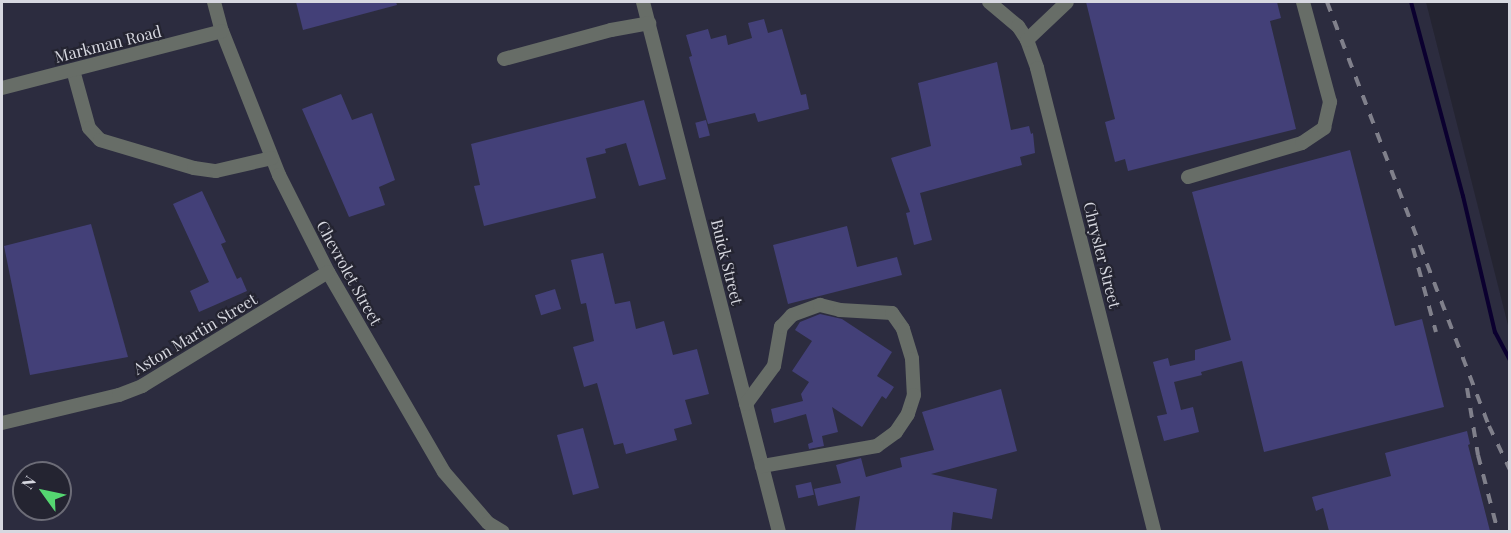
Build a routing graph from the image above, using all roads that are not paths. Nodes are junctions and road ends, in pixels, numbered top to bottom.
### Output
1 (214, 2) edge
2 (643, 2) edge
3 (989, 2) edge
4 (1067, 2) edge
5 (1304, 2) edge
6 (649, 23) junction
7 (222, 31) junction
8 (1027, 40) junction
9 (504, 59) dead end
10 (73, 70) junction
11 (2, 88) edge
12 (272, 158) junction
13 (1188, 177) dead end
14 (328, 272) junction
15 (746, 404) junction
16 (2, 423) edge
17 (762, 466) junction
18 (503, 531) edge
19 (779, 531) edge
20 (1154, 531) edge

1 - 7 lane, Chevrolet Street
2 - 6 lane, Buick Street
3 - 8 lane, Chrysler Street
4 - 8 lane
5 - 13 lane
6 - 9 lane
6 - 15 lane, Buick Street
7 - 10 lane, Markman Road
7 - 12 lane, Chevrolet Street
8 - 20 lane, Chrysler Street
10 - 11 lane, Markman Road
10 - 12 lane
12 - 14 lane, Chevrolet Street
14 - 16 lane, Aston Martin Street
14 - 18 lane, Chevrolet Street
15 - 17 lane, Buick Street
15 - 17 lane
17 - 19 lane, Buick Street

